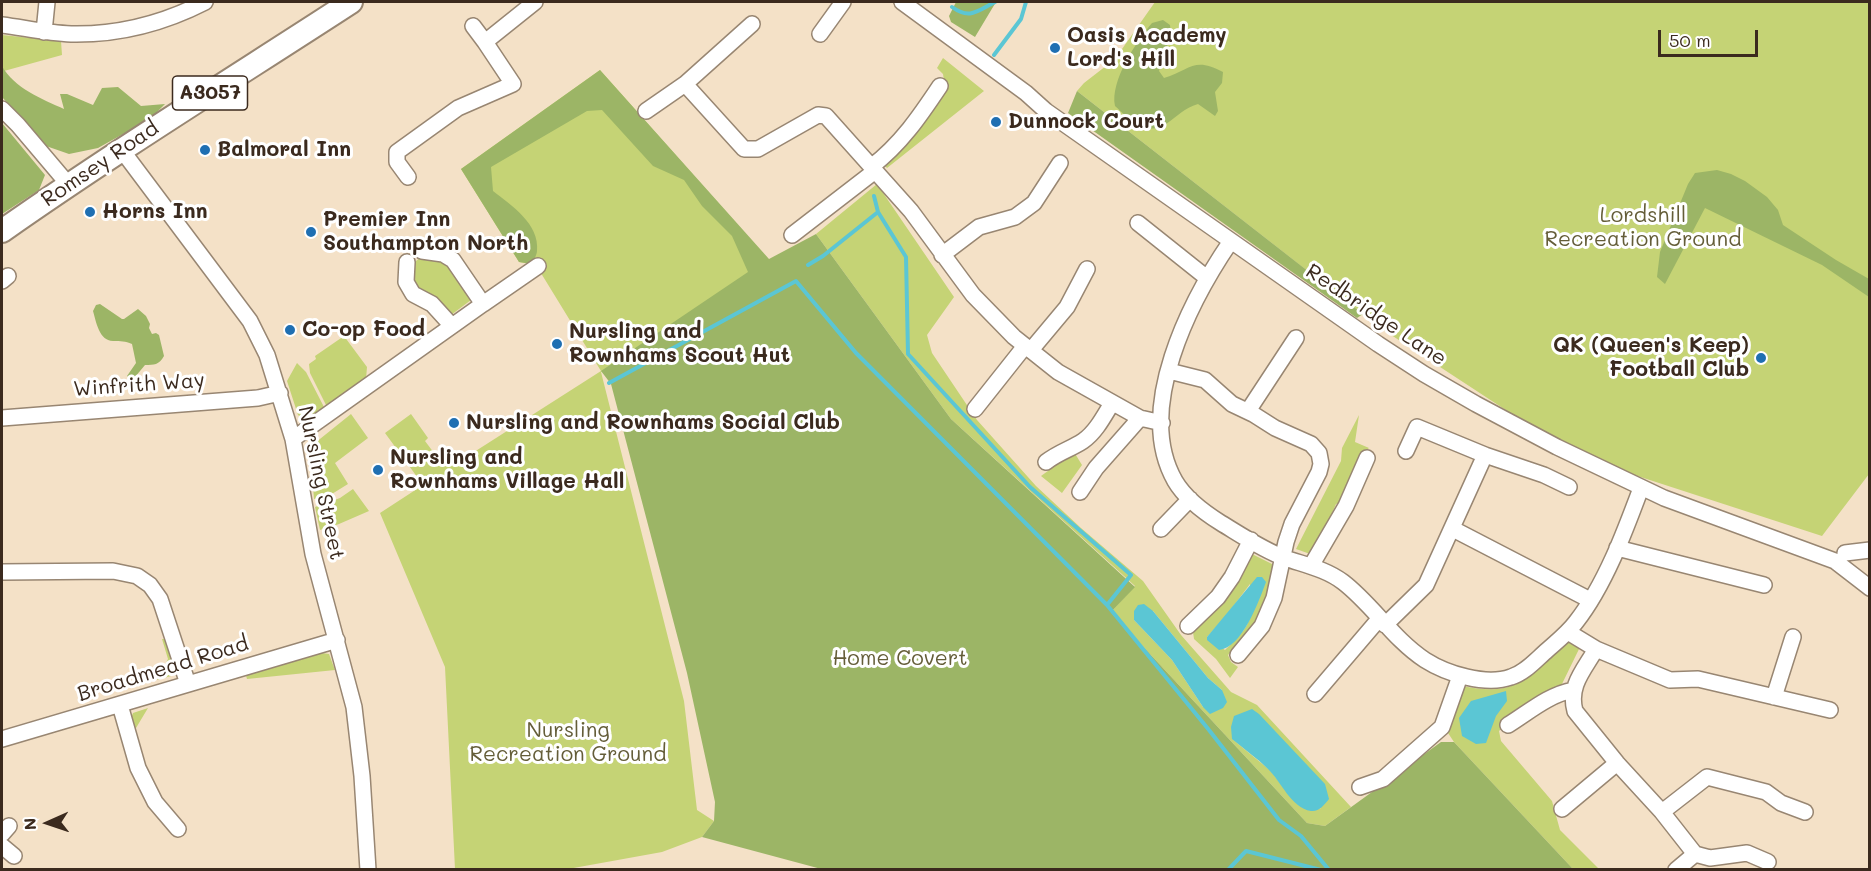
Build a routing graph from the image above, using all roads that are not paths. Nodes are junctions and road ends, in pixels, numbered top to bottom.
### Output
1 (47, 2) edge
2 (205, 2) edge
3 (351, 2) edge
4 (535, 2) edge
5 (843, 2) edge
6 (902, 2) edge
7 (752, 24) dead end
8 (2, 26) edge
9 (473, 26) dead end
10 (44, 32) junction
11 (820, 34) dead end
12 (484, 42) junction
13 (686, 84) junction
14 (940, 86) dead end
15 (2, 109) edge
16 (646, 111) dead end
17 (121, 148) junction
18 (1060, 163) dead end
19 (873, 169) junction
20 (408, 177) dead end
21 (68, 184) junction
22 (1138, 223) dead end
23 (2, 231) edge
24 (792, 235) dead end
25 (1231, 241) junction
26 (422, 251) dead end
27 (942, 255) junction
28 (407, 262) dead end
29 (538, 266) dead end
30 (1087, 269) dead end
31 (1207, 278) junction
32 (483, 303) junction
33 (452, 326) junction
34 (1296, 338) dead end
35 (1028, 348) junction
36 (1169, 370) junction
37 (280, 393) junction
38 (1112, 403) junction
39 (975, 409) dead end
40 (1248, 411) junction
41 (2, 418) edge
42 (1140, 418) junction
43 (1162, 423) junction
44 (293, 439) junction
45 (1406, 451) dead end
46 (1485, 455) junction
47 (1367, 458) dead end
48 (1046, 462) dead end
49 (1569, 487) dead end
50 (1641, 488) junction
51 (1080, 492) dead end
52 (1190, 499) junction
53 (1161, 529) dead end
54 (1452, 529) junction
55 (1251, 540) junction
56 (1617, 548) junction
57 (1869, 550) edge
58 (1845, 553) dead end
59 (1283, 557) junction
60 (1311, 566) junction
61 (2, 572) edge
62 (1764, 585) dead end
63 (1869, 588) edge
64 (1590, 600) junction
65 (1382, 622) junction
66 (1188, 626) dead end
67 (1568, 632) junction
68 (1793, 637) dead end
69 (336, 640) junction
70 (1596, 649) junction
71 (1238, 655) dead end
72 (1460, 676) junction
73 (188, 684) junction
74 (1573, 690) junction
75 (1316, 694) dead end
76 (1774, 697) junction
77 (120, 705) junction
78 (1830, 710) dead end
79 (1508, 725) dead end
80 (2, 739) edge
81 (1617, 763) junction
82 (1360, 787) dead end
83 (1562, 808) dead end
84 (1662, 812) junction
85 (1805, 812) dead end
86 (178, 829) dead end
87 (2, 846) edge
88 (1695, 854) junction
89 (14, 856) dead end
90 (1768, 862) dead end
91 (368, 870) edge
92 (1676, 870) edge

1 - 10 street
2 - 10 street
3 - 17 main road, Romsey Road / A3057
4 - 12 street
5 - 11 street
6 - 25 street, Redbridge Lane
7 - 13 street
8 - 10 street
9 - 12 street
12 - 20 street
13 - 16 street
13 - 19 street
14 - 19 street
15 - 21 street
17 - 21 main road, Romsey Road / A3057
17 - 37 street, Nursling Street
18 - 27 street
19 - 24 street
19 - 27 street
21 - 23 main road, Romsey Road / A3057
22 - 31 street
25 - 31 street
25 - 50 street, Redbridge Lane
26 - 32 street
27 - 35 street
28 - 33 street
29 - 32 street
30 - 35 street
31 - 36 street
32 - 33 street
33 - 44 street
34 - 40 street
35 - 38 street
35 - 39 street
36 - 40 street
36 - 43 street
37 - 41 street, Winfrith Way
37 - 44 street, Nursling Street
38 - 42 street
38 - 48 street
40 - 59 street
42 - 43 street
42 - 51 street
43 - 52 street
44 - 69 street, Nursling Street
45 - 46 street
46 - 49 street
46 - 54 street
47 - 60 street
50 - 56 street
50 - 63 street, Redbridge Lane
52 - 53 street
52 - 55 street
54 - 64 street
54 - 65 street
55 - 59 street
55 - 66 street
56 - 62 street
56 - 64 street
57 - 58 street
59 - 60 street
59 - 71 street
60 - 65 street
61 - 73 street
64 - 67 street
65 - 72 street
65 - 75 street
67 - 70 street
67 - 72 street
68 - 76 street
69 - 73 street, Broadmead Road
69 - 91 street, Nursling Street
70 - 74 street
70 - 76 street
72 - 82 street
73 - 77 street, Broadmead Road
74 - 79 street
74 - 81 street
76 - 78 street
77 - 80 street, Broadmead Road
77 - 86 street
81 - 83 street
81 - 84 street
84 - 85 street
84 - 88 street
87 - 89 street
88 - 90 street
88 - 92 street

